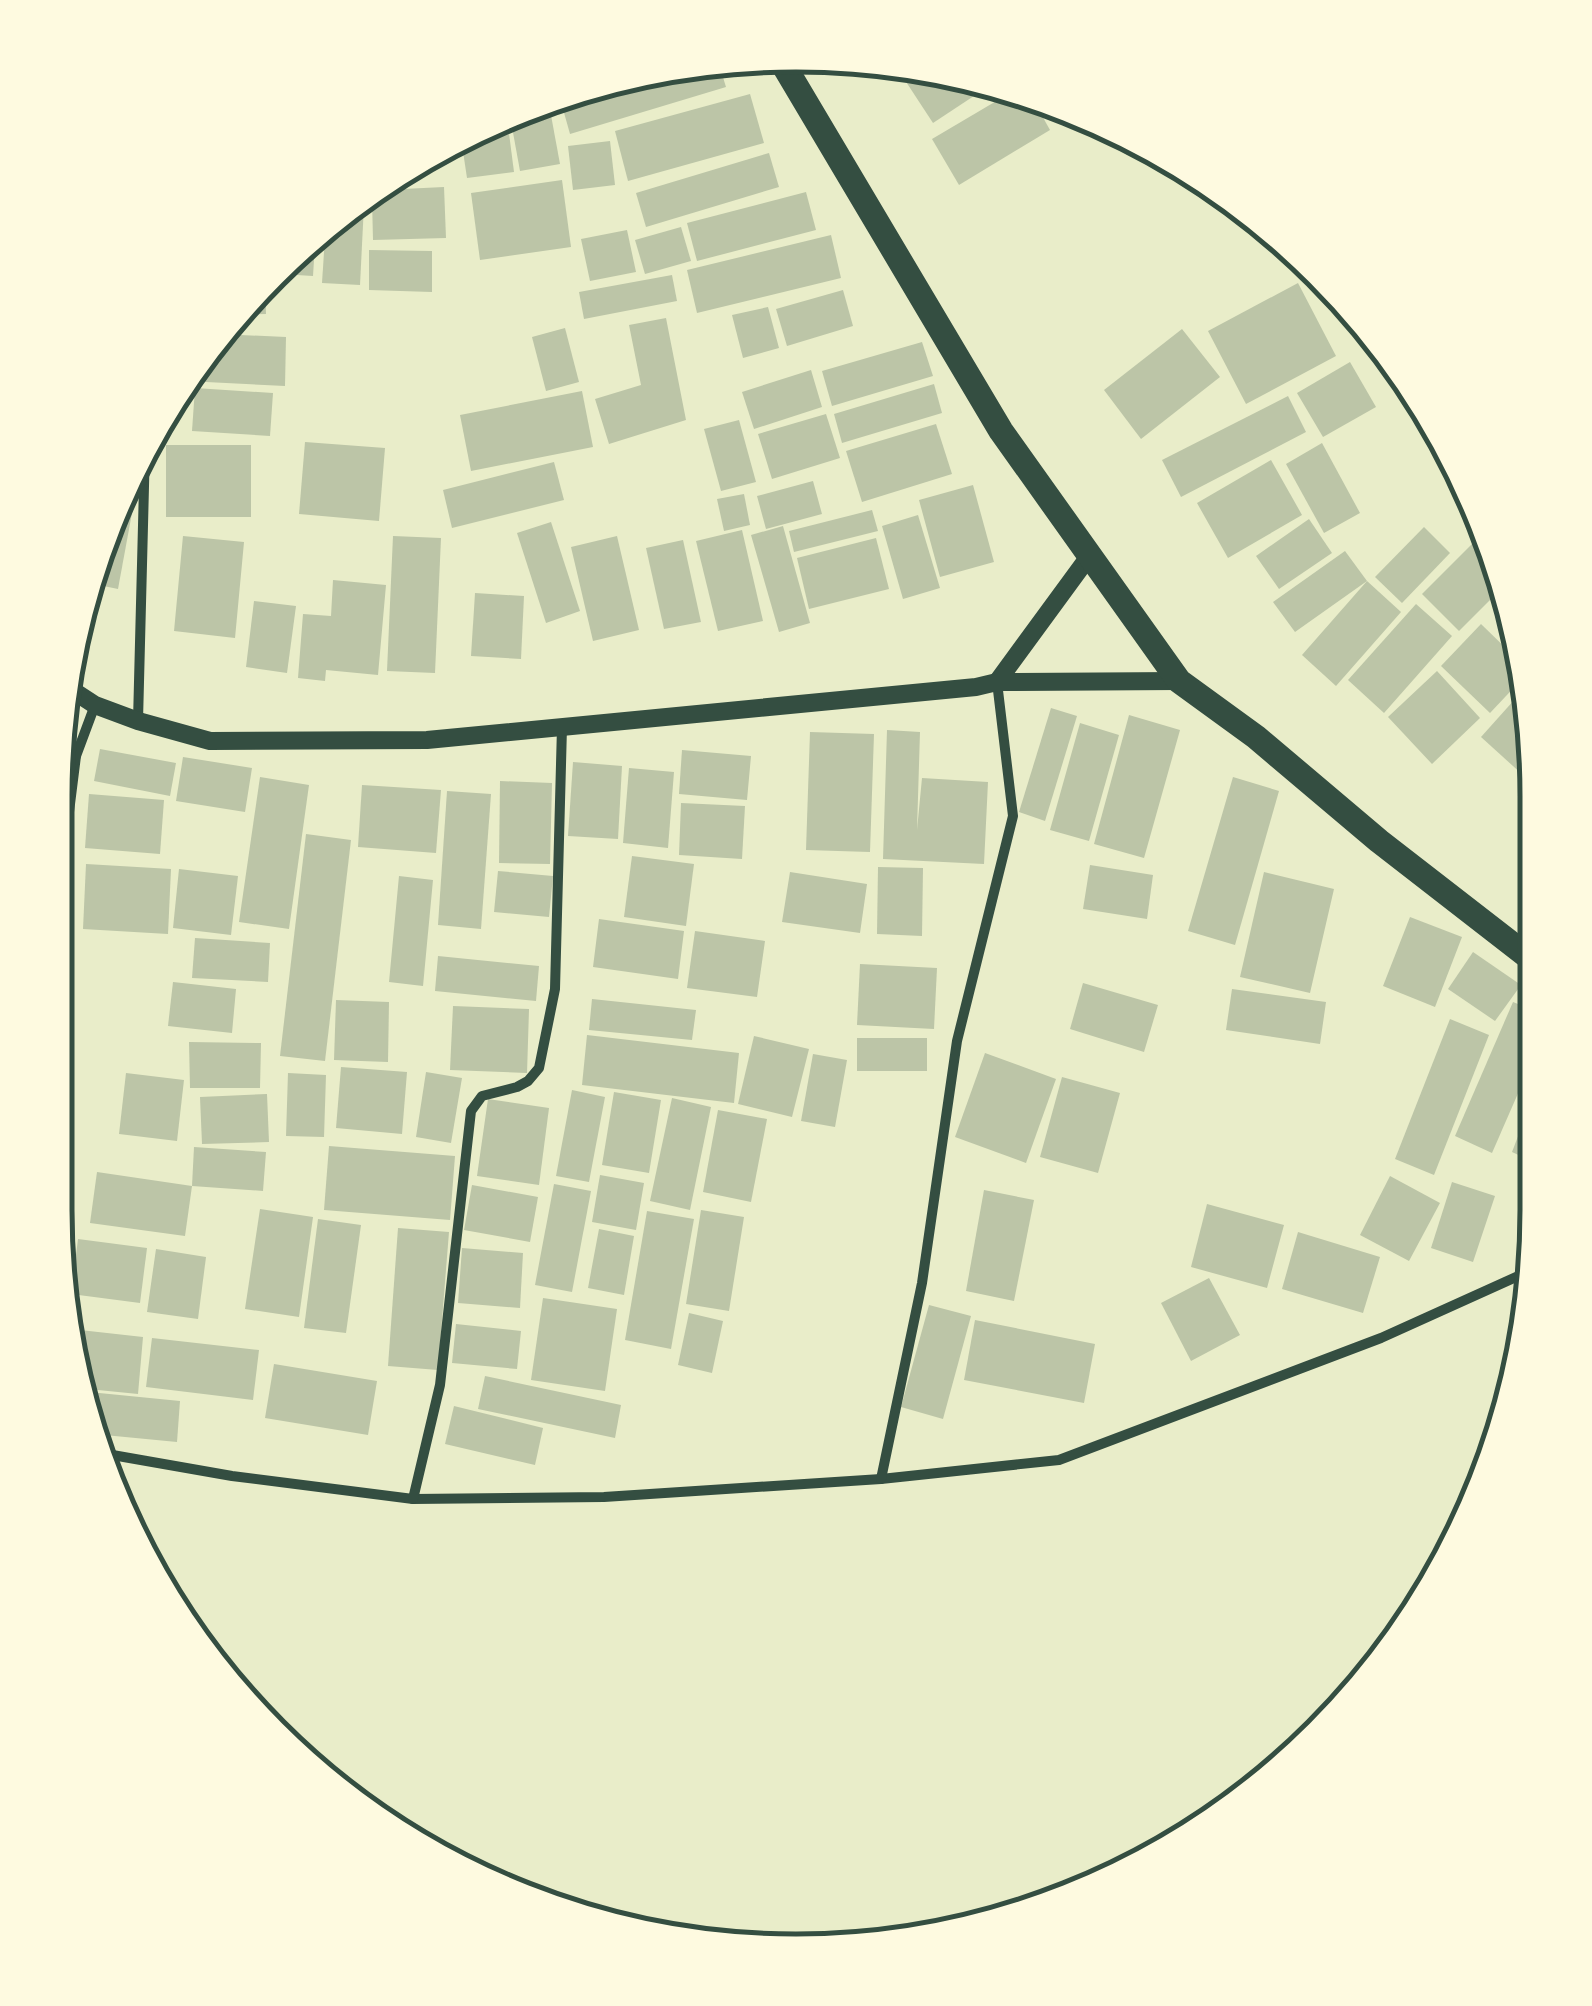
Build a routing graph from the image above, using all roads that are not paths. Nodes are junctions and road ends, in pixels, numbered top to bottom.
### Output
1 (788, 72) edge
2 (143, 485) edge
3 (1090, 555) junction
4 (1179, 680) junction
5 (997, 682) junction
6 (80, 696) edge
7 (95, 705) junction
8 (138, 721) junction
9 (562, 726) junction
10 (76, 756) joint
11 (73, 784) edge
12 (1520, 951) edge
13 (1516, 1277) edge
14 (116, 1455) edge
15 (881, 1479) junction
16 (412, 1499) junction

1 - 3 main road
2 - 8 street
3 - 4 main road
3 - 5 street
4 - 5 street
4 - 12 main road
5 - 9 street
5 - 15 street
6 - 7 street
7 - 8 street
7 - 10 street
8 - 9 street
9 - 16 street
10 - 11 street
13 - 15 street
14 - 16 street
15 - 16 street

